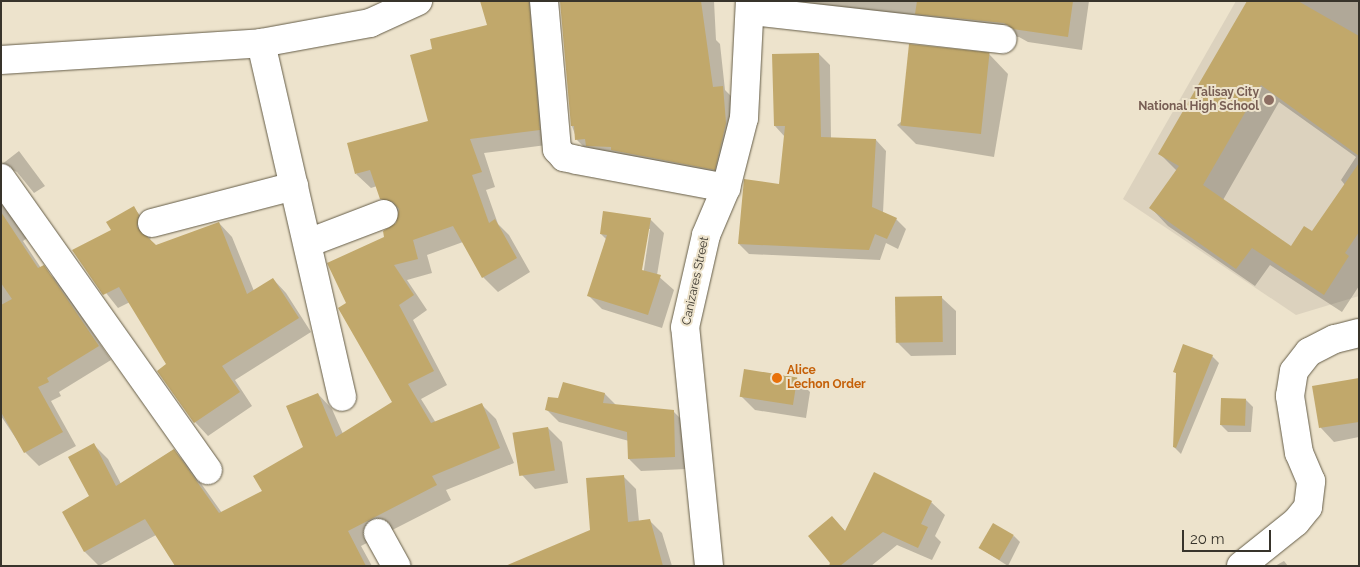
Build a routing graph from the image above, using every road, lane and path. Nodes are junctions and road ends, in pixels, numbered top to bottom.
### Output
1 (418, 1) edge
2 (544, 1) edge
3 (750, 6) edge
4 (1002, 39) dead end
5 (261, 43) junction
6 (1, 60) edge
7 (1, 178) edge
8 (294, 186) junction
9 (726, 188) junction
10 (384, 214) dead end
11 (152, 222) dead end
12 (308, 244) junction
13 (1359, 333) edge
14 (342, 397) dead end
15 (208, 470) dead end
16 (378, 533) dead end
17 (396, 566) edge
18 (709, 566) edge
19 (1241, 566) edge

1 - 5 street
2 - 9 street
3 - 4 street
3 - 9 street, Canizares Street
5 - 6 street
5 - 8 street
7 - 15 street
8 - 11 street
8 - 12 street
9 - 18 street, Canizares Street
10 - 12 street
12 - 14 street
13 - 19 street
16 - 17 street

